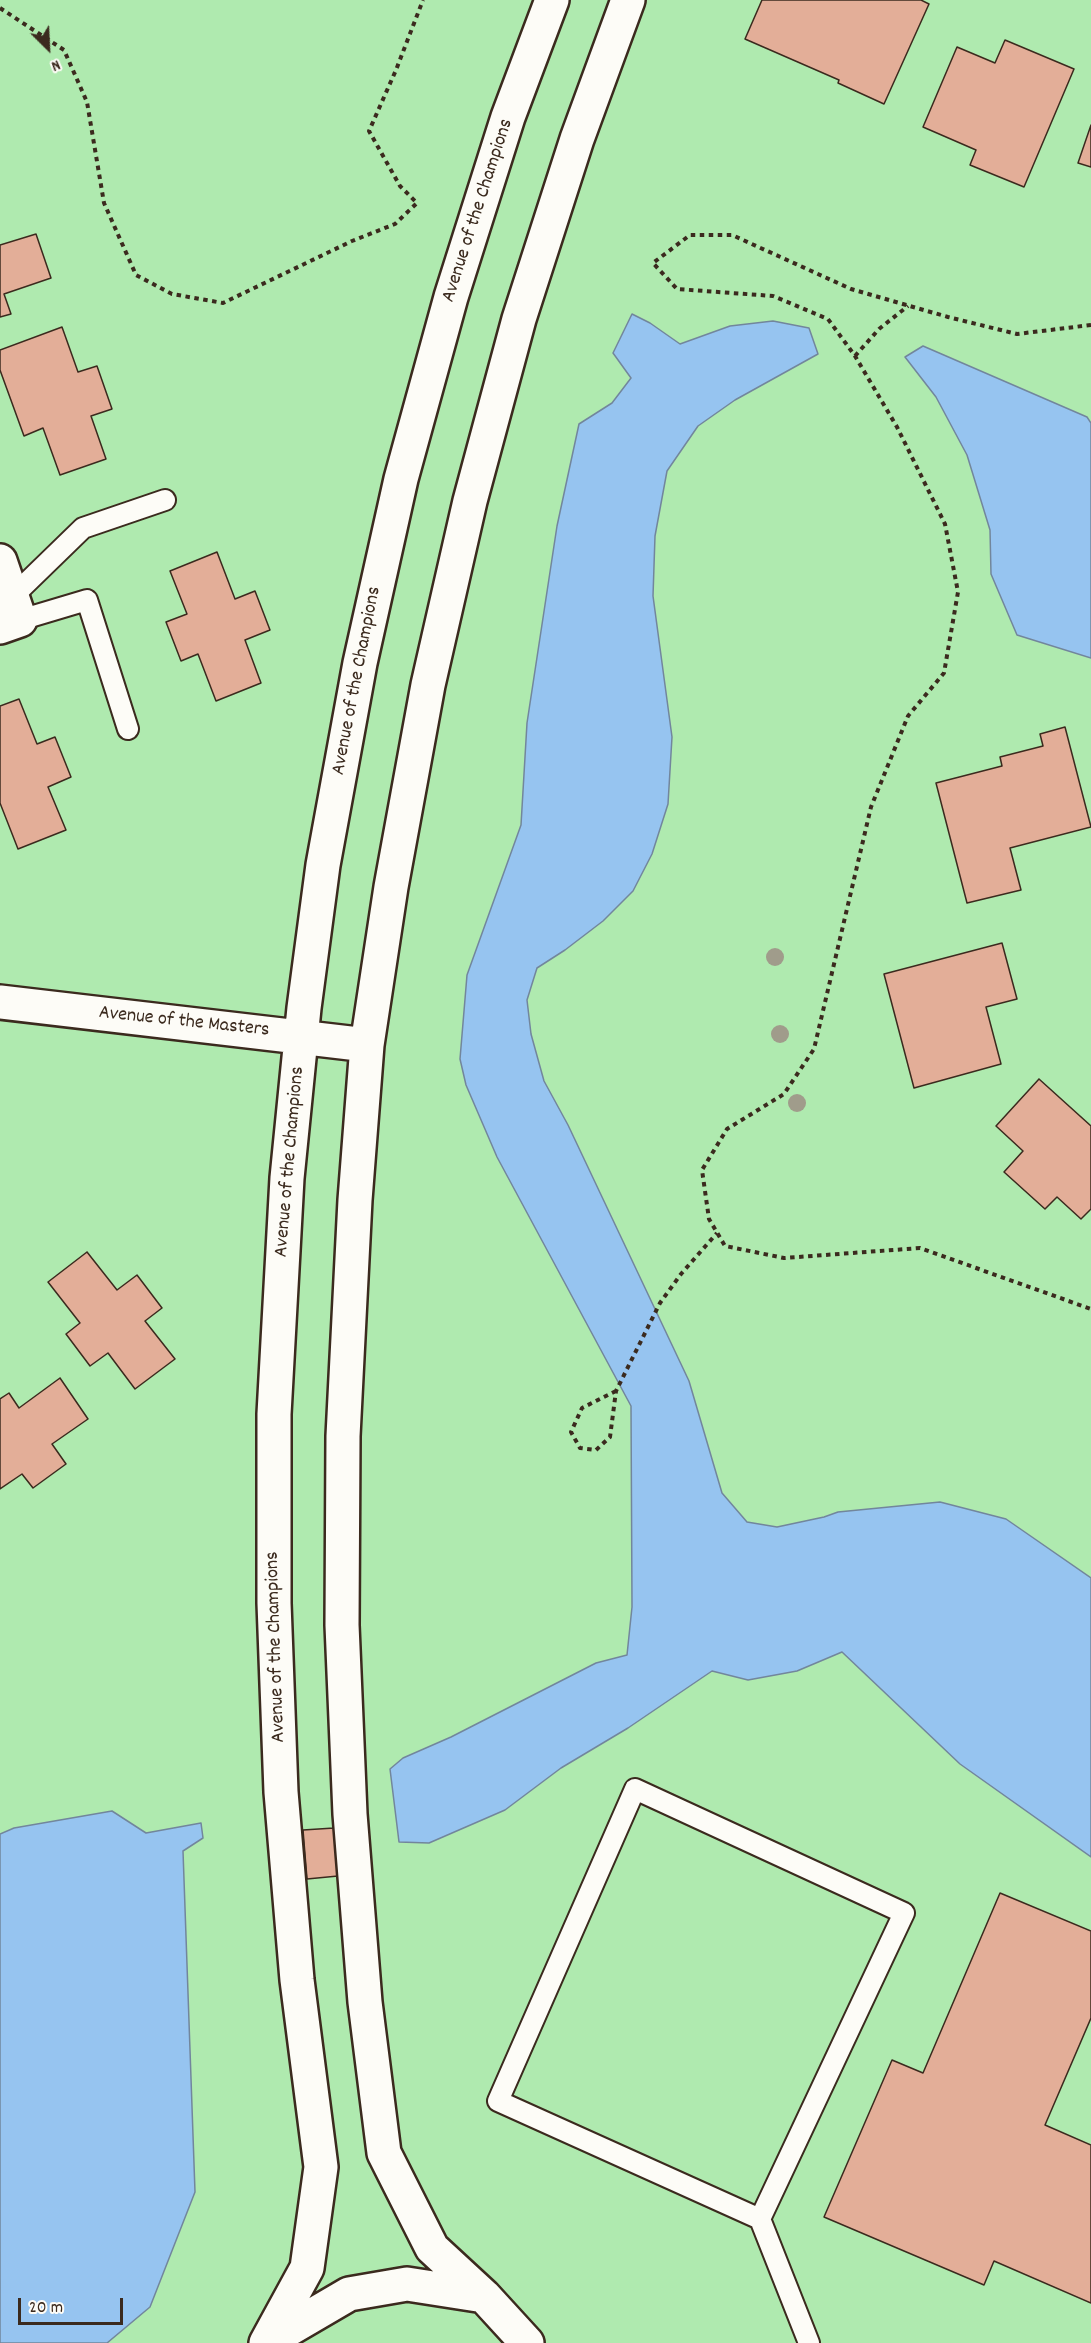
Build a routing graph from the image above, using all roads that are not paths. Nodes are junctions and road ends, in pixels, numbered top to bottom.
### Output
1 (552, 0) edge
2 (628, 0) edge
3 (165, 500) dead end
4 (0, 561) edge
5 (11, 615) edge
6 (128, 729) dead end
7 (0, 1002) edge
8 (302, 1037) junction
9 (367, 1045) junction
10 (760, 2219) junction
11 (484, 2296) junction
12 (266, 2343) edge
13 (526, 2343) edge
14 (809, 2343) edge

1 - 8 street, Avenue of the Champions
2 - 9 street
3 - 5 lane
4 - 5 street
5 - 6 lane
7 - 8 street, Avenue of the Masters
8 - 9 street, Avenue of the Masters
8 - 12 street, Avenue of the Champions
9 - 11 street
10 - 10 lane
10 - 14 lane
11 - 12 street
11 - 13 street

